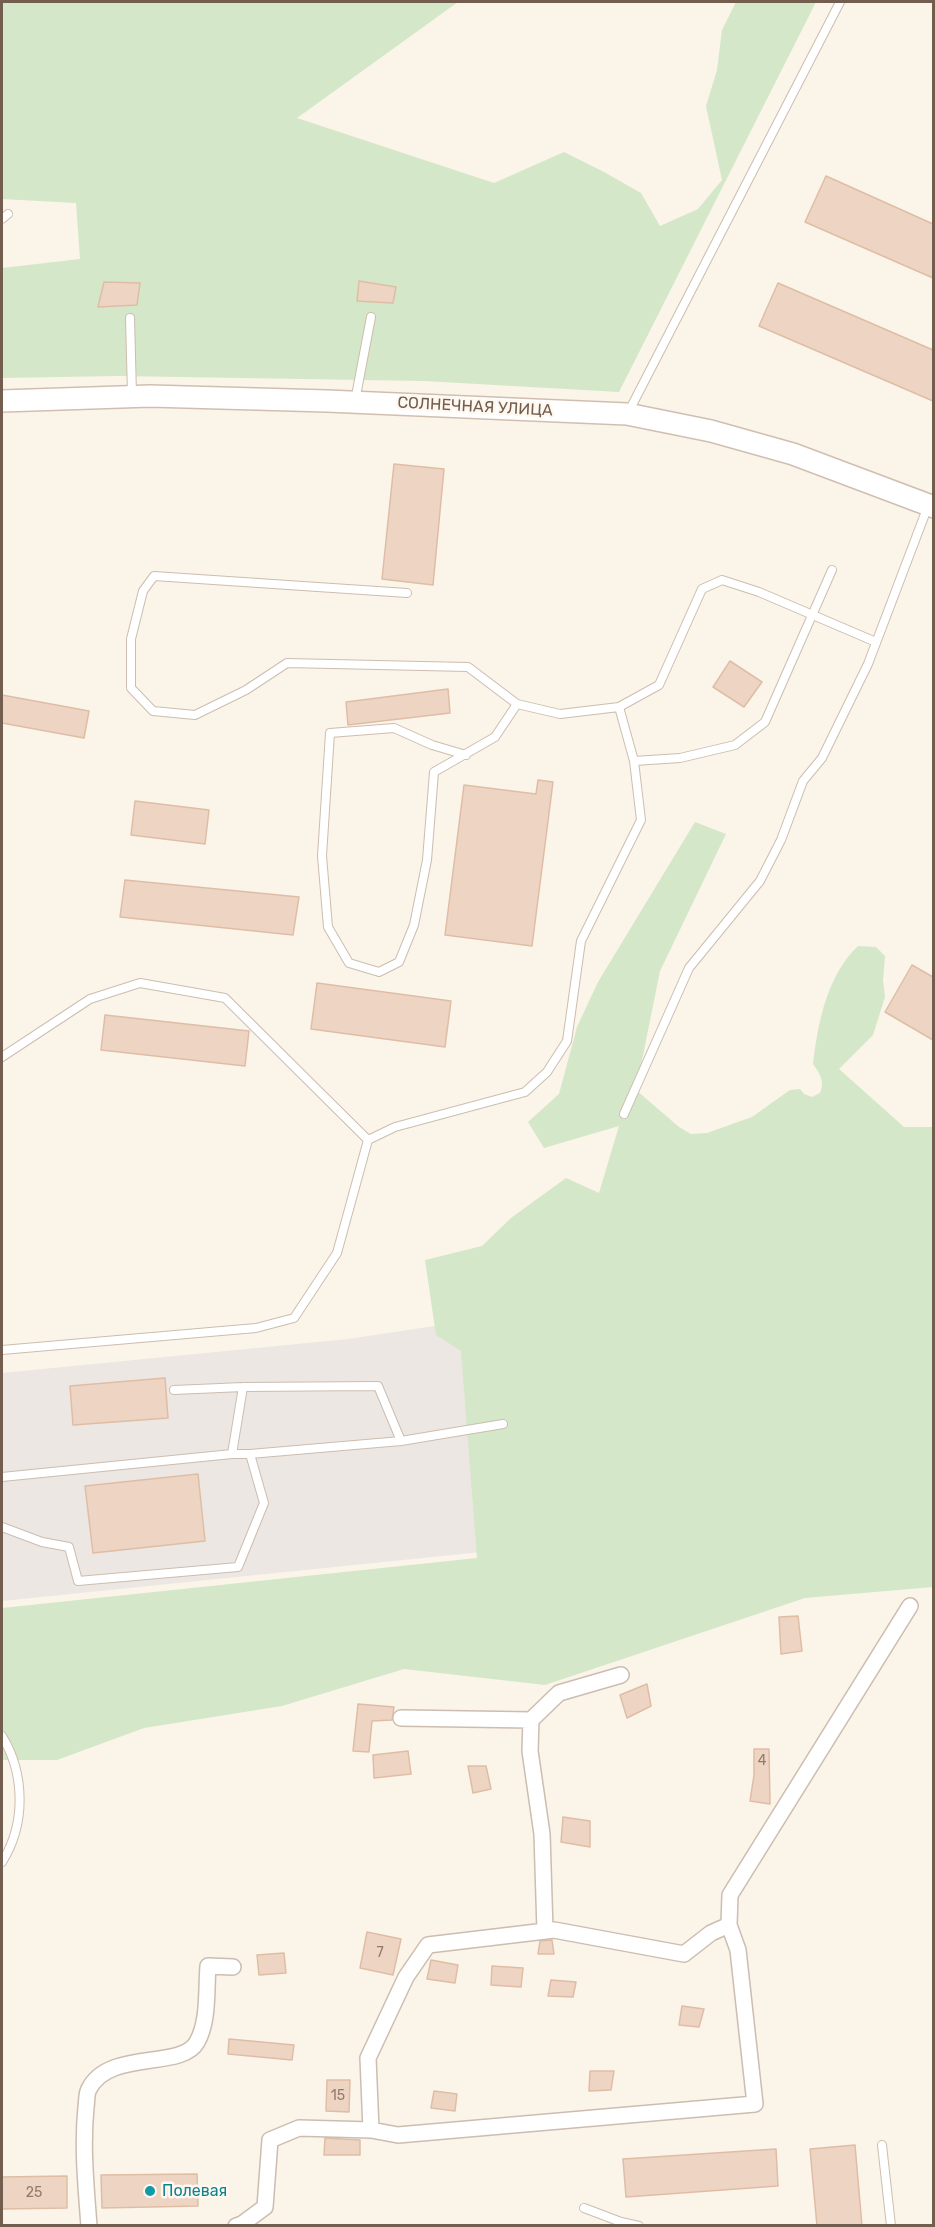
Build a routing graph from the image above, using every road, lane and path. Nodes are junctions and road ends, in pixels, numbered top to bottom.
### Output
1 (840, 2) edge
2 (371, 317) dead end
3 (130, 318) dead end
4 (132, 397) junction
5 (2, 401) edge
6 (354, 402) junction
7 (627, 414) junction
8 (931, 506) edge
9 (832, 570) dead end
10 (407, 593) dead end
11 (812, 615) junction
12 (876, 642) junction
13 (517, 704) junction
14 (619, 707) junction
15 (466, 755) junction
16 (634, 761) junction
17 (2, 1057) edge
18 (624, 1113) dead end
19 (368, 1140) junction
20 (2, 1350) edge
21 (243, 1387) junction
22 (174, 1390) dead end
23 (503, 1424) dead end
24 (401, 1441) junction
25 (232, 1454) junction
26 (250, 1454) junction
27 (2, 1477) edge
28 (2, 1527) edge
29 (910, 1606) dead end
30 (621, 1675) dead end
31 (401, 1718) dead end
32 (531, 1720) junction
33 (2, 1736) edge
34 (2, 1862) edge
35 (729, 1925) junction
36 (545, 1931) junction
37 (233, 1967) dead end
38 (371, 2130) junction
39 (882, 2145) dead end
40 (584, 2208) dead end
41 (239, 2225) edge
42 (89, 2226) edge
43 (639, 2226) edge
44 (891, 2226) edge

1 - 7 lane
2 - 6 lane
3 - 4 lane
4 - 5 street, СОЛНЕЧНАЯ УЛИЦА
4 - 6 street, СОЛНЕЧНАЯ УЛИЦА
6 - 7 street, СОЛНЕЧНАЯ УЛИЦА
7 - 8 street, СОЛНЕЧНАЯ УЛИЦА
8 - 12 lane
9 - 11 lane
10 - 13 lane
11 - 12 lane
11 - 14 lane
11 - 16 lane
12 - 18 lane
13 - 14 lane
13 - 15 lane
14 - 16 lane
15 - 15 lane
16 - 19 lane
17 - 19 lane
19 - 20 lane
21 - 22 lane
21 - 24 lane
21 - 25 lane
23 - 24 lane
24 - 26 lane
25 - 26 lane
25 - 27 lane
26 - 28 lane
29 - 35 street
30 - 32 street
31 - 32 street
32 - 36 street
33 - 34 lane
35 - 36 street
35 - 38 street
36 - 38 street
37 - 42 street
38 - 41 street
39 - 44 lane
40 - 43 lane

